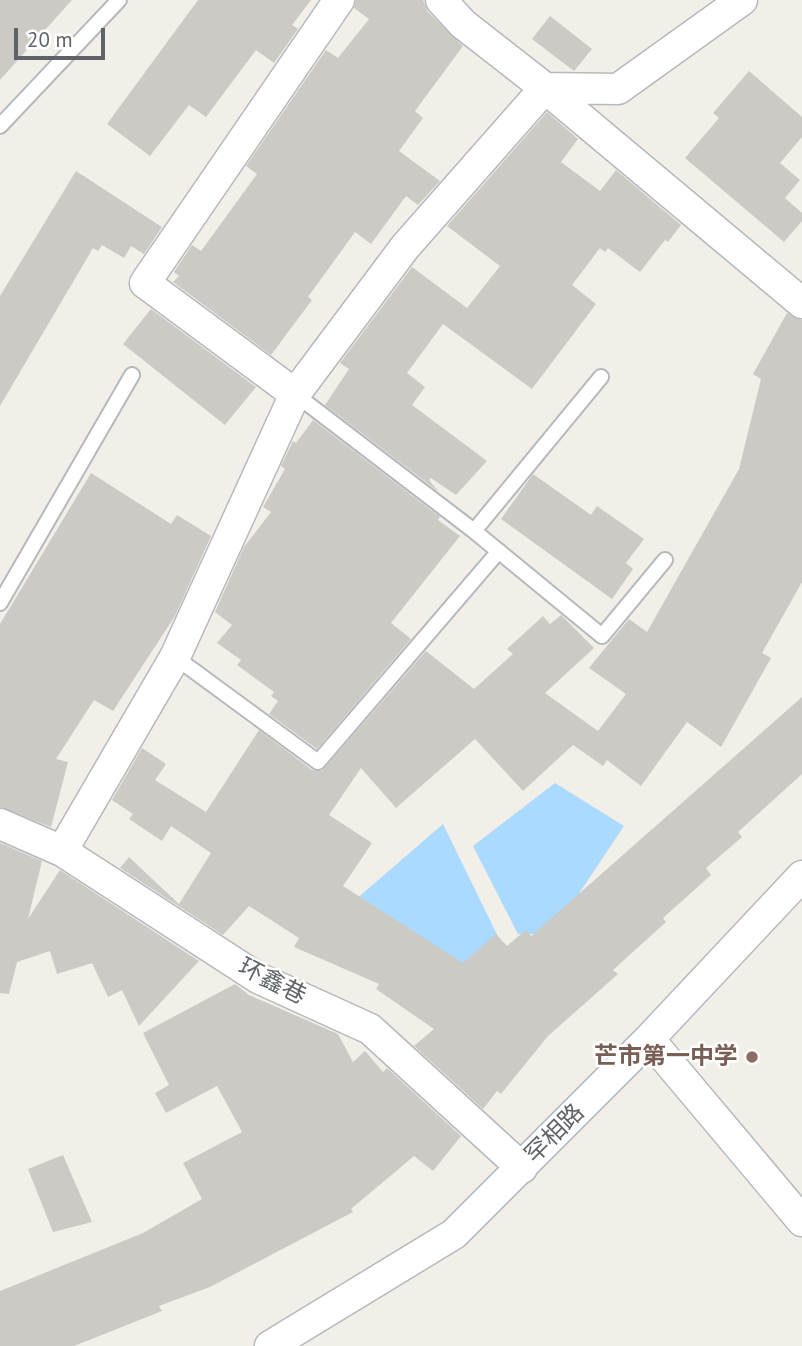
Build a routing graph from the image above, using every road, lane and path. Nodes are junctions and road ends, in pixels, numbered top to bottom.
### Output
1 (119, 0) edge
2 (339, 0) edge
3 (441, 0) edge
4 (742, 0) edge
5 (545, 88) junction
6 (0, 126) edge
7 (802, 303) edge
8 (132, 375) dead end
9 (601, 377) dead end
10 (295, 394) junction
11 (474, 531) junction
12 (499, 551) junction
13 (665, 560) dead end
14 (0, 603) edge
15 (175, 657) junction
16 (0, 824) edge
17 (62, 851) junction
18 (802, 876) edge
19 (649, 1039) junction
20 (522, 1168) junction
21 (802, 1221) edge
22 (270, 1346) edge

1 - 6 lane
2 - 10 street
3 - 5 street
4 - 5 street
5 - 7 street
5 - 10 street
8 - 14 lane
9 - 11 lane
10 - 11 lane
10 - 15 street
11 - 12 lane
12 - 13 lane
12 - 15 lane
15 - 17 street
16 - 17 street, 环鑫巷
17 - 20 street, 环鑫巷
18 - 19 street, 罕相路
19 - 20 street, 罕相路
19 - 21 street
20 - 22 street, 罕相路

